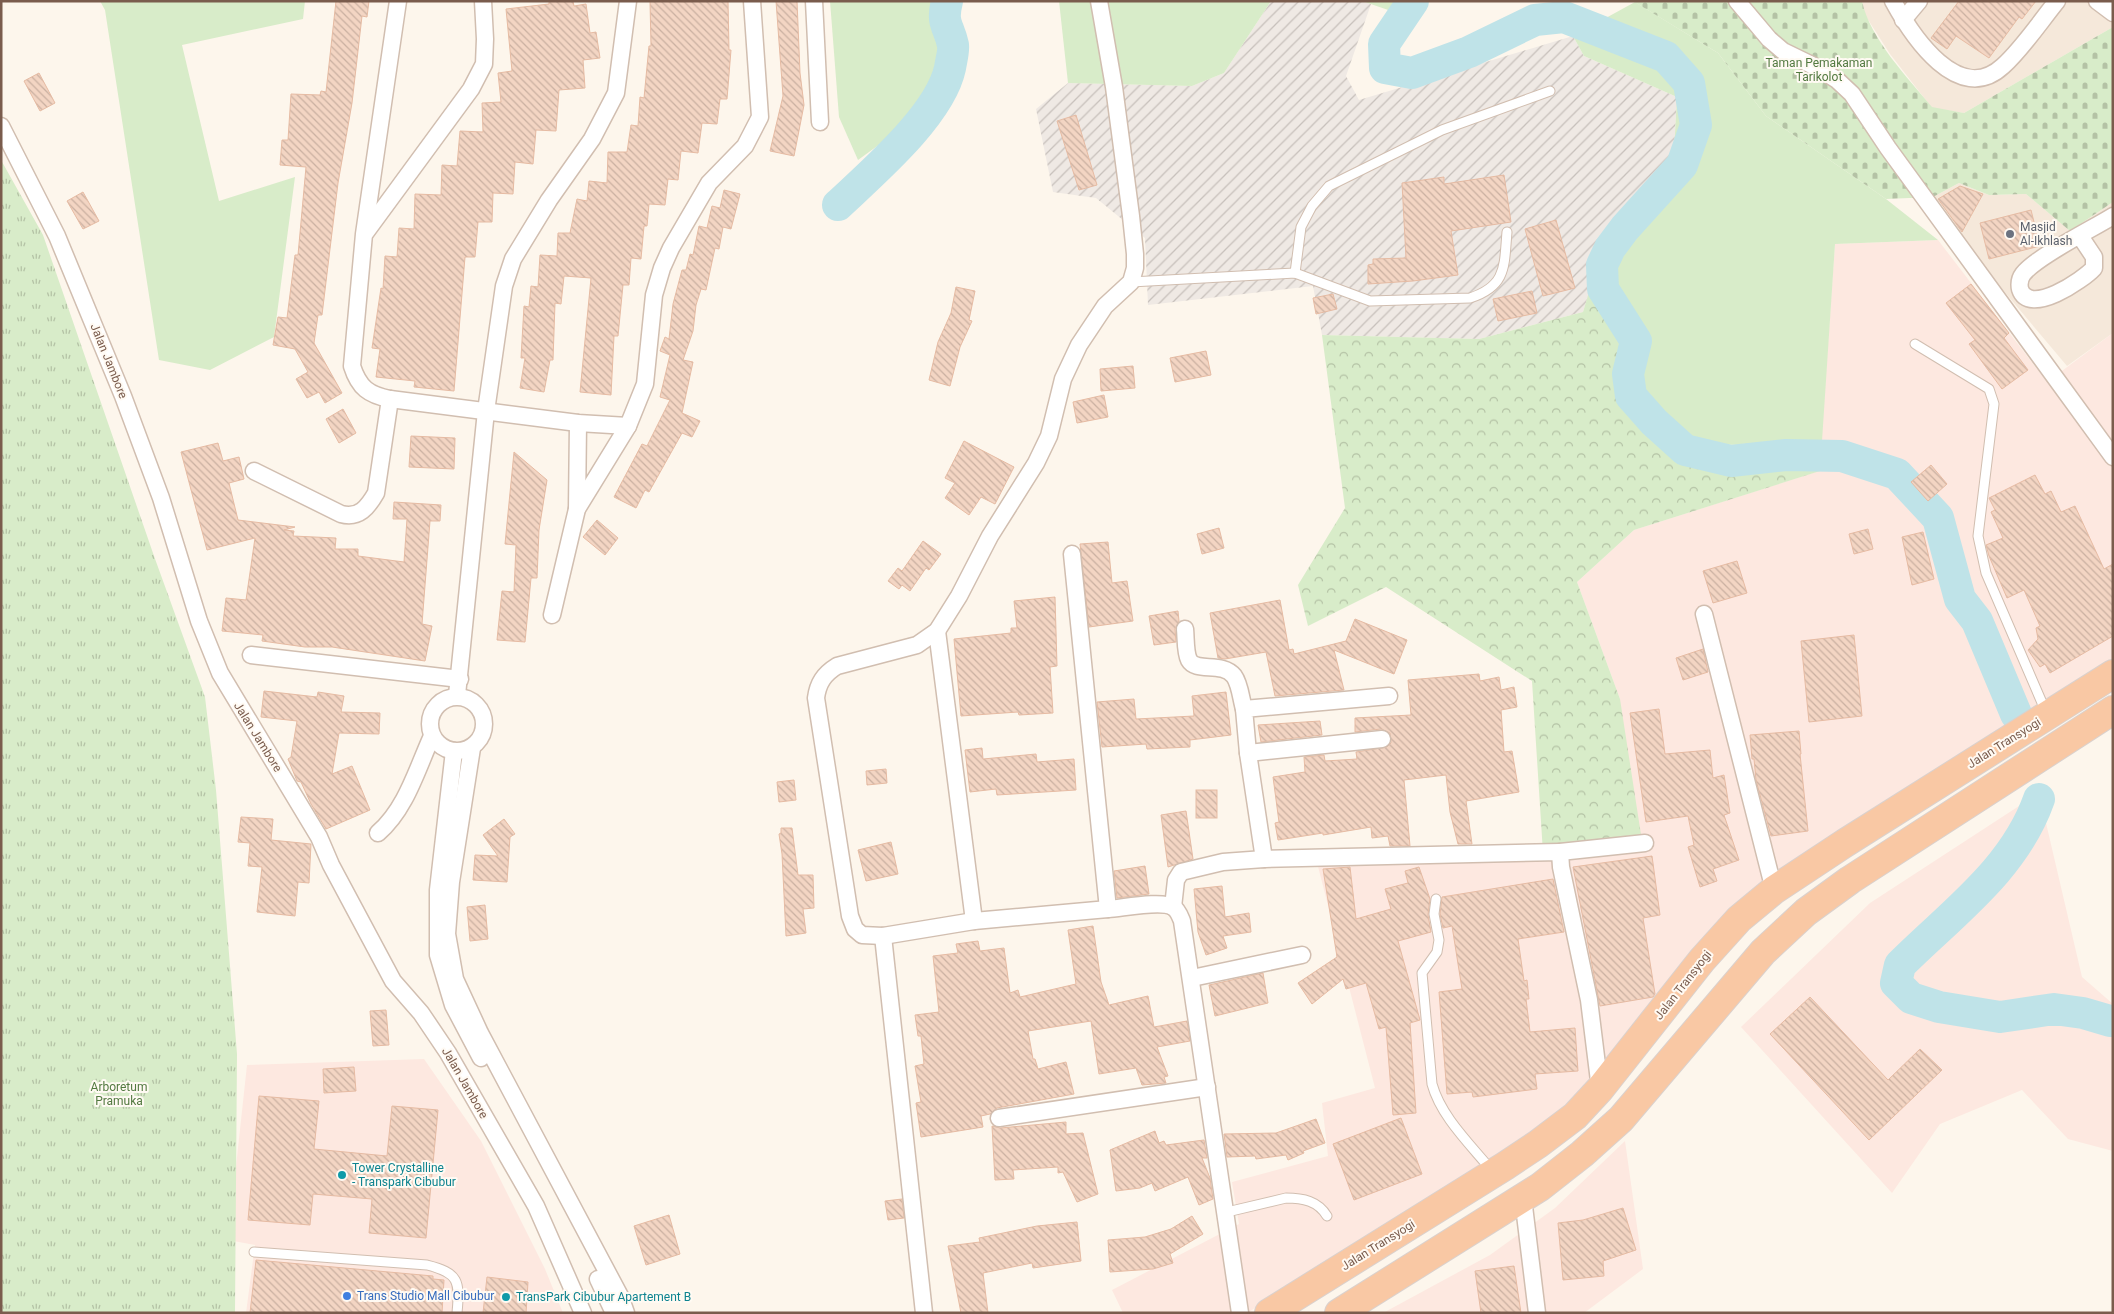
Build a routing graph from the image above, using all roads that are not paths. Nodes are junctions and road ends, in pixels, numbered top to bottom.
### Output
1 (398, 1) edge
2 (483, 1) edge
3 (628, 1) edge
4 (752, 1) edge
5 (814, 1) edge
6 (1099, 1) edge
7 (1737, 1) edge
8 (1893, 1) edge
9 (1920, 1) edge
10 (2057, 1) edge
11 (2097, 1) edge
12 (2113, 13) edge
13 (1903, 20) junction
14 (1550, 91) dead end
15 (820, 122) dead end
16 (1, 126) edge
17 (2113, 216) edge
18 (1507, 232) dead end
19 (364, 234) junction
20 (2080, 236) junction
21 (1295, 273) junction
22 (1131, 282) junction
23 (1914, 344) dead end
24 (390, 399) junction
25 (486, 411) junction
26 (578, 423) junction
27 (628, 426) junction
28 (2113, 457) edge
29 (254, 470) dead end
30 (577, 509) junction
31 (1072, 554) dead end
32 (1704, 614) dead end
33 (552, 615) dead end
34 (1185, 629) dead end
35 (937, 632) junction
36 (251, 655) dead end
37 (2113, 674) edge
38 (460, 679) junction
39 (457, 696) junction
40 (1389, 696) dead end
41 (1244, 709) junction
42 (2113, 710) edge
43 (2047, 716) junction
44 (432, 736) junction
45 (1382, 739) dead end
46 (472, 748) junction
47 (454, 751) junction
48 (1248, 753) junction
49 (378, 833) dead end
50 (1645, 843) dead end
51 (1560, 852) junction
52 (1264, 858) junction
53 (1774, 890) junction
54 (1436, 899) dead end
55 (1173, 907) junction
56 (1108, 909) junction
57 (974, 921) junction
58 (882, 936) junction
59 (1302, 955) dead end
60 (1192, 978) junction
61 (1662, 1012) junction
62 (1694, 1034) junction
63 (1206, 1087) junction
64 (1600, 1089) junction
65 (999, 1118) dead end
66 (1494, 1173) junction
67 (1523, 1198) junction
68 (1227, 1212) junction
69 (1327, 1216) dead end
70 (254, 1252) dead end
71 (457, 1313) edge
72 (583, 1313) edge
73 (614, 1313) edge
74 (626, 1313) edge
75 (924, 1313) edge
76 (1240, 1313) edge
77 (1269, 1313) edge
78 (1339, 1313) edge
79 (1537, 1313) edge

1 - 19 street
2 - 19 street
3 - 25 street
4 - 27 street
5 - 15 street
6 - 22 street
7 - 28 street
8 - 13 street
9 - 13 street
10 - 13 street
11 - 12 street
14 - 21 lane
16 - 72 street, Jalan Jambore
17 - 20 street
18 - 21 lane
19 - 24 street
20 - 20 street
21 - 22 lane
22 - 35 street
23 - 43 lane
24 - 25 street
24 - 29 street
25 - 26 street
25 - 38 street
26 - 27 street
26 - 30 street
27 - 30 street
30 - 33 street
31 - 56 street
32 - 53 street
34 - 41 street
35 - 57 street
35 - 58 street
36 - 38 street
37 - 43 highway, Jalan Transyogi
38 - 39 street
39 - 44 street
39 - 46 street
40 - 41 street
41 - 48 street
42 - 62 highway
43 - 53 highway, Jalan Transyogi
44 - 47 street
44 - 49 street
45 - 48 street
46 - 47 street
46 - 74 street
47 - 73 street
48 - 52 street
50 - 51 street
51 - 52 street
51 - 64 street
52 - 55 street
53 - 61 highway, Jalan Transyogi
54 - 66 lane
55 - 56 street
55 - 60 street
56 - 57 street
57 - 58 street
58 - 75 street
59 - 60 street
60 - 63 street
61 - 62 highway
61 - 64 highway, Jalan Transyogi
62 - 67 highway
63 - 65 street
63 - 68 street
64 - 66 highway, Jalan Transyogi
66 - 77 highway, Jalan Transyogi
67 - 78 highway
67 - 79 street
68 - 69 lane
68 - 76 street
70 - 71 lane

